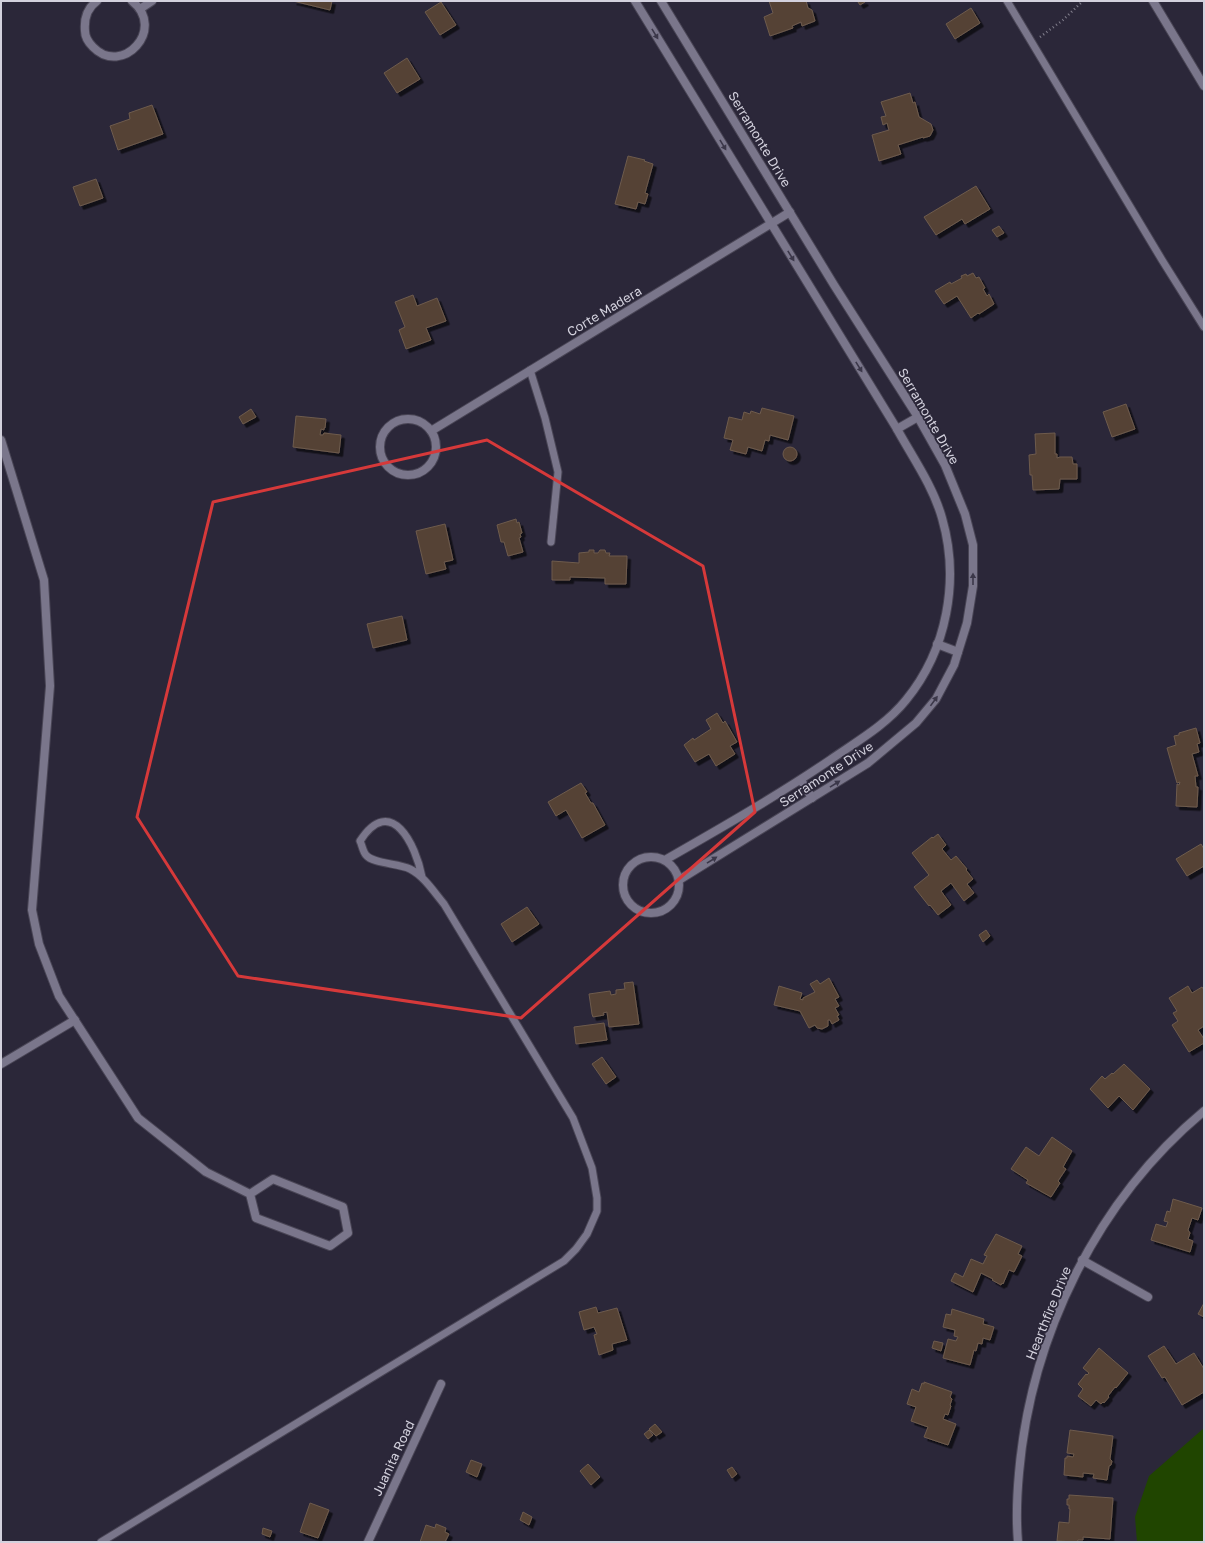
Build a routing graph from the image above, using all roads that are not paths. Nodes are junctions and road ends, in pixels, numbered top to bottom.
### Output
1 (97, 1) edge
2 (132, 1) edge
3 (152, 1) edge
4 (635, 1) edge
5 (661, 1) edge
6 (1008, 1) edge
7 (1152, 1) edge
8 (140, 9) junction
9 (1204, 86) edge
10 (790, 212) junction
11 (770, 223) junction
12 (1204, 327) edge
13 (530, 370) junction
14 (918, 417) junction
15 (897, 429) junction
16 (431, 431) junction
17 (1, 440) edge
18 (551, 542) dead end
19 (937, 644) junction
20 (958, 652) junction
21 (800, 780) junction
22 (812, 798) junction
23 (665, 860) junction
24 (422, 877) junction
25 (679, 880) junction
26 (75, 1020) junction
27 (1, 1064) edge
28 (1204, 1111) edge
29 (250, 1194) junction
30 (1082, 1260) junction
31 (1148, 1296) dead end
32 (441, 1384) dead end
33 (101, 1542) edge
34 (368, 1542) edge
35 (1018, 1542) edge

1 - 8 street
2 - 8 street
3 - 8 street
4 -> 11 street, Serramonte Drive
5 - 10 street, Serramonte Drive
6 - 12 lane
7 - 9 street
10 - 11 street, Corte Madera
10 - 14 street, Serramonte Drive
11 - 13 street, Corte Madera
11 -> 15 street, Serramonte Drive
13 - 16 street, Corte Madera
13 - 18 lane
14 - 15 street
20 -> 14 street, Serramonte Drive
15 - 19 street, Serramonte Drive
16 - 16 street
17 - 26 street
19 - 20 street
19 - 21 street, Serramonte Drive
22 -> 20 street, Serramonte Drive
21 - 22 street
21 - 23 street, Serramonte Drive
25 -> 22 street, Serramonte Drive
23 - 25 street
23 - 25 street
24 - 24 lane
24 - 33 lane
26 - 27 street
26 - 29 street
28 - 30 street, Hearthfire Drive
29 - 29 street
30 - 31 street
30 - 35 street, Hearthfire Drive
32 - 34 street, Juanita Road

